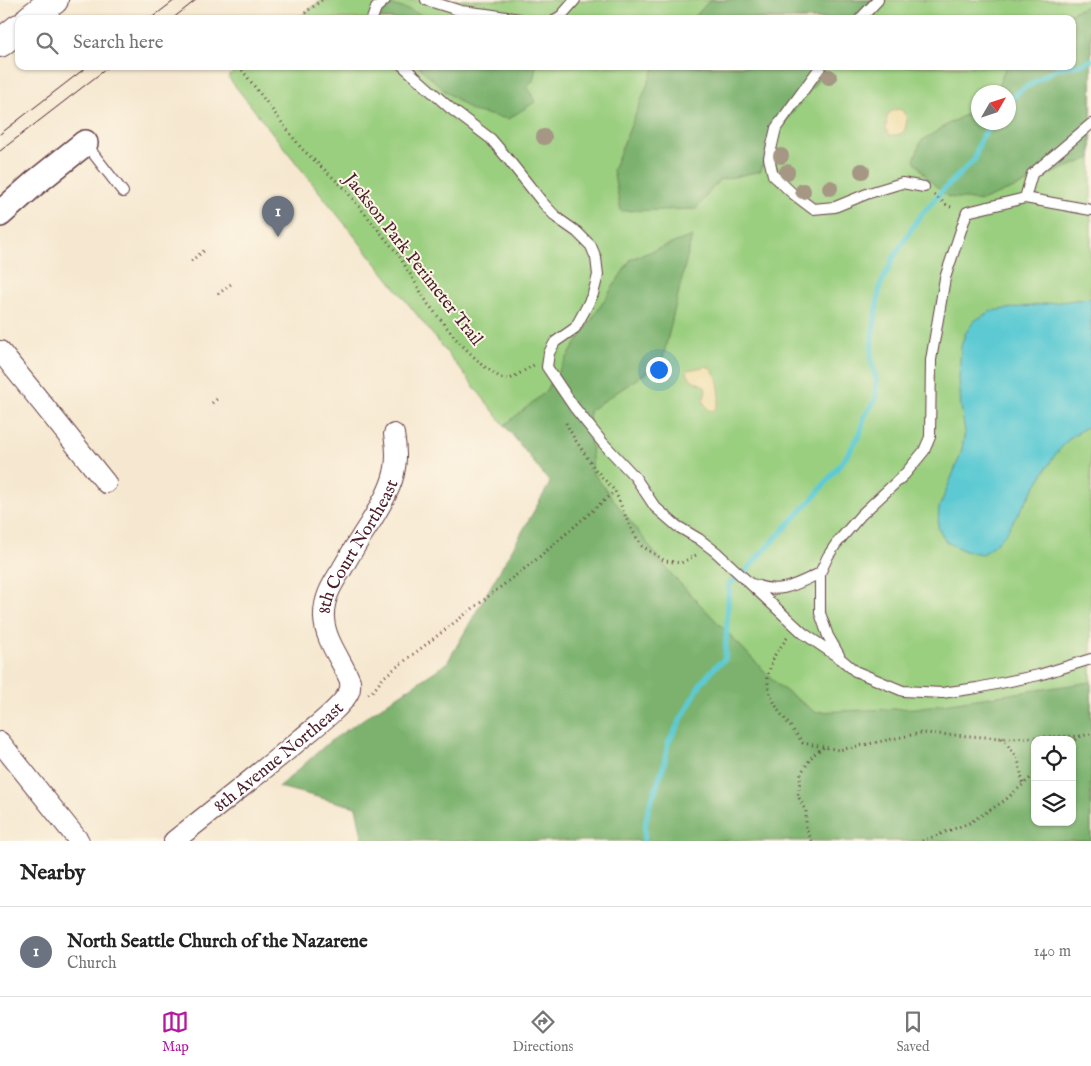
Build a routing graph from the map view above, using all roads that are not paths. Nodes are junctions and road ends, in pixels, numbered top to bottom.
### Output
1 (54, 0) edge
2 (385, 0) edge
3 (426, 0) edge
4 (575, 0) edge
5 (878, 0) edge
6 (35, 15) edge
7 (373, 15) edge
8 (493, 15) edge
9 (562, 15) edge
10 (864, 15) edge
11 (15, 31) edge
12 (0, 43) edge
13 (407, 70) edge
14 (819, 70) edge
15 (1091, 124) edge
16 (85, 143) joint
17 (924, 187) dead end
18 (123, 192) dead end
19 (1025, 198) junction
20 (1091, 210) edge
21 (0, 214) edge
22 (0, 351) edge
23 (394, 434) dead end
24 (106, 483) dead end
25 (820, 573) junction
26 (748, 583) junction
27 (841, 659) junction
28 (1091, 659) edge
29 (358, 690) joint
30 (0, 742) edge
31 (79, 841) edge
32 (174, 841) edge

1 - 6 highway
2 - 7 lane
3 - 8 lane
4 - 9 lane
5 - 10 lane
11 - 12 highway
13 - 26 lane
14 - 17 lane
15 - 19 lane
16 - 18 lane
16 - 21 street
19 - 20 lane
19 - 25 lane
22 - 24 street
23 - 29 street, 8th Court Northeast
25 - 26 lane
25 - 27 lane
26 - 27 lane
27 - 28 lane
29 - 32 street, 8th Avenue Northeast
30 - 31 street

